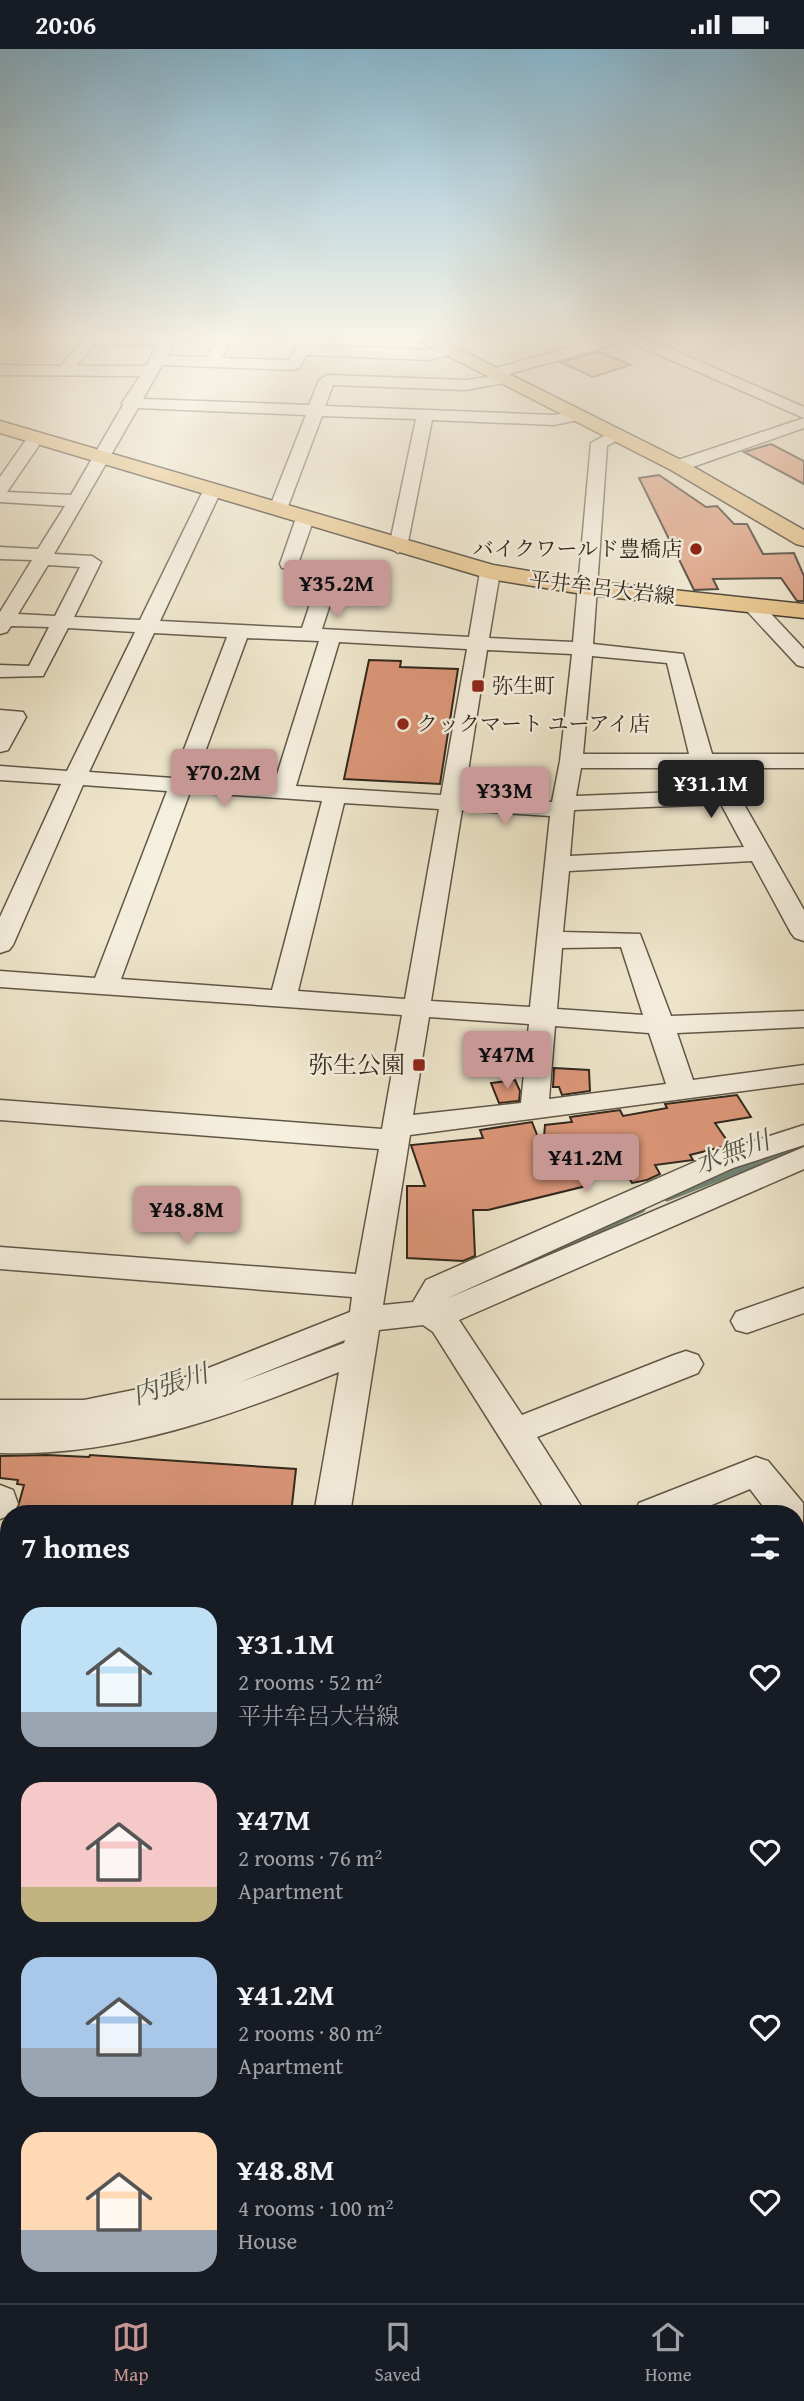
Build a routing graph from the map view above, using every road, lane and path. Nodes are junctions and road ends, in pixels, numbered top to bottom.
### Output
1 (34, 440) edge
2 (43, 440) edge
3 (110, 440) edge
4 (303, 440) edge
5 (420, 440) edge
6 (606, 440) edge
7 (626, 440) edge
8 (754, 440) edge
9 (101, 457) junction
10 (678, 466) junction
11 (0, 490) edge
12 (212, 491) junction
13 (0, 497) edge
14 (77, 501) junction
15 (278, 509) junction
16 (305, 518) junction
17 (800, 533) edge
18 (398, 547) junction
19 (0, 553) edge
20 (43, 557) junction
21 (289, 564) dead end
22 (490, 572) junction
23 (589, 588) junction
24 (324, 592) dead end
25 (753, 606) junction
26 (804, 611) edge
27 (2, 622) edge
28 (60, 622) junction
29 (148, 627) junction
30 (239, 632) junction
31 (321, 637) junction
32 (478, 644) junction
33 (581, 650) junction
34 (804, 661) edge
35 (0, 671) edge
36 (0, 716) edge
37 (0, 745) edge
38 (702, 760) junction
39 (571, 761) junction
40 (804, 761) edge
41 (0, 773) edge
42 (75, 778) junction
43 (181, 785) junction
44 (283, 791) junction
45 (335, 794) junction
46 (451, 801) junction
47 (563, 806) junction
48 (760, 853) junction
49 (557, 864) junction
50 (804, 933) edge
51 (549, 940) junction
52 (0, 945) edge
53 (0, 979) edge
54 (105, 986) junction
55 (283, 999) junction
56 (416, 1009) junction
57 (542, 1018) junction
58 (804, 1019) edge
59 (660, 1025) junction
60 (804, 1074) edge
61 (682, 1089) junction
62 (0, 1110) edge
63 (534, 1111) junction
64 (395, 1134) junction
65 (802, 1145) edge
66 (0, 1258) edge
67 (804, 1300) edge
68 (428, 1312) junction
69 (365, 1319) junction
70 (747, 1321) dead end
71 (686, 1364) dead end
72 (0, 1413) edge
73 (514, 1432) junction
74 (0, 1439) edge
75 (334, 1505) edge
76 (562, 1505) edge
77 (674, 1505) edge
78 (783, 1505) edge

1 - 11 street
2 - 9 main road, 平井牟呂大岩線
3 - 9 street
4 - 15 street
5 - 18 street
6 - 23 street
7 - 10 main road
8 - 10 street
9 - 12 main road, 平井牟呂大岩線
9 - 14 street
10 - 17 main road
12 - 15 main road, 平井牟呂大岩線
12 - 29 street
13 - 14 street
14 - 20 street
15 - 16 main road, 平井牟呂大岩線
16 - 18 main road, 平井牟呂大岩線
16 - 21 street
18 - 22 main road, 平井牟呂大岩線
19 - 20 street
20 - 27 street
20 - 28 street
22 - 23 main road, 平井牟呂大岩線
22 - 32 street
23 - 25 main road, 平井牟呂大岩線
23 - 33 street
24 - 31 street
25 - 26 main road, 平井牟呂大岩線
25 - 34 street
27 - 28 street
28 - 29 street
28 - 35 street
29 - 30 street
29 - 42 street
30 - 31 street
30 - 43 street
31 - 32 street
31 - 44 street
32 - 33 street
32 - 46 street
33 - 38 street
33 - 39 street
36 - 37 street
38 - 39 street
38 - 40 street
39 - 47 street
41 - 42 street
42 - 43 street
42 - 52 street
43 - 44 street
43 - 54 street
44 - 45 street
45 - 46 street
45 - 55 street
46 - 47 street
46 - 56 street
47 - 48 street
47 - 49 street
48 - 49 street
48 - 50 street
49 - 51 street
51 - 57 street
51 - 59 street
53 - 54 street
54 - 55 street
55 - 56 street
56 - 57 street
56 - 64 street
57 - 59 street
57 - 63 street
58 - 59 street
59 - 61 street
60 - 61 street
61 - 63 street
62 - 64 street
63 - 64 street
64 - 69 street
65 - 68 street
66 - 69 street
67 - 70 street
68 - 69 street
68 - 73 street
69 - 72 street
69 - 74 street
69 - 75 street
71 - 73 street
73 - 76 street
77 - 78 street

